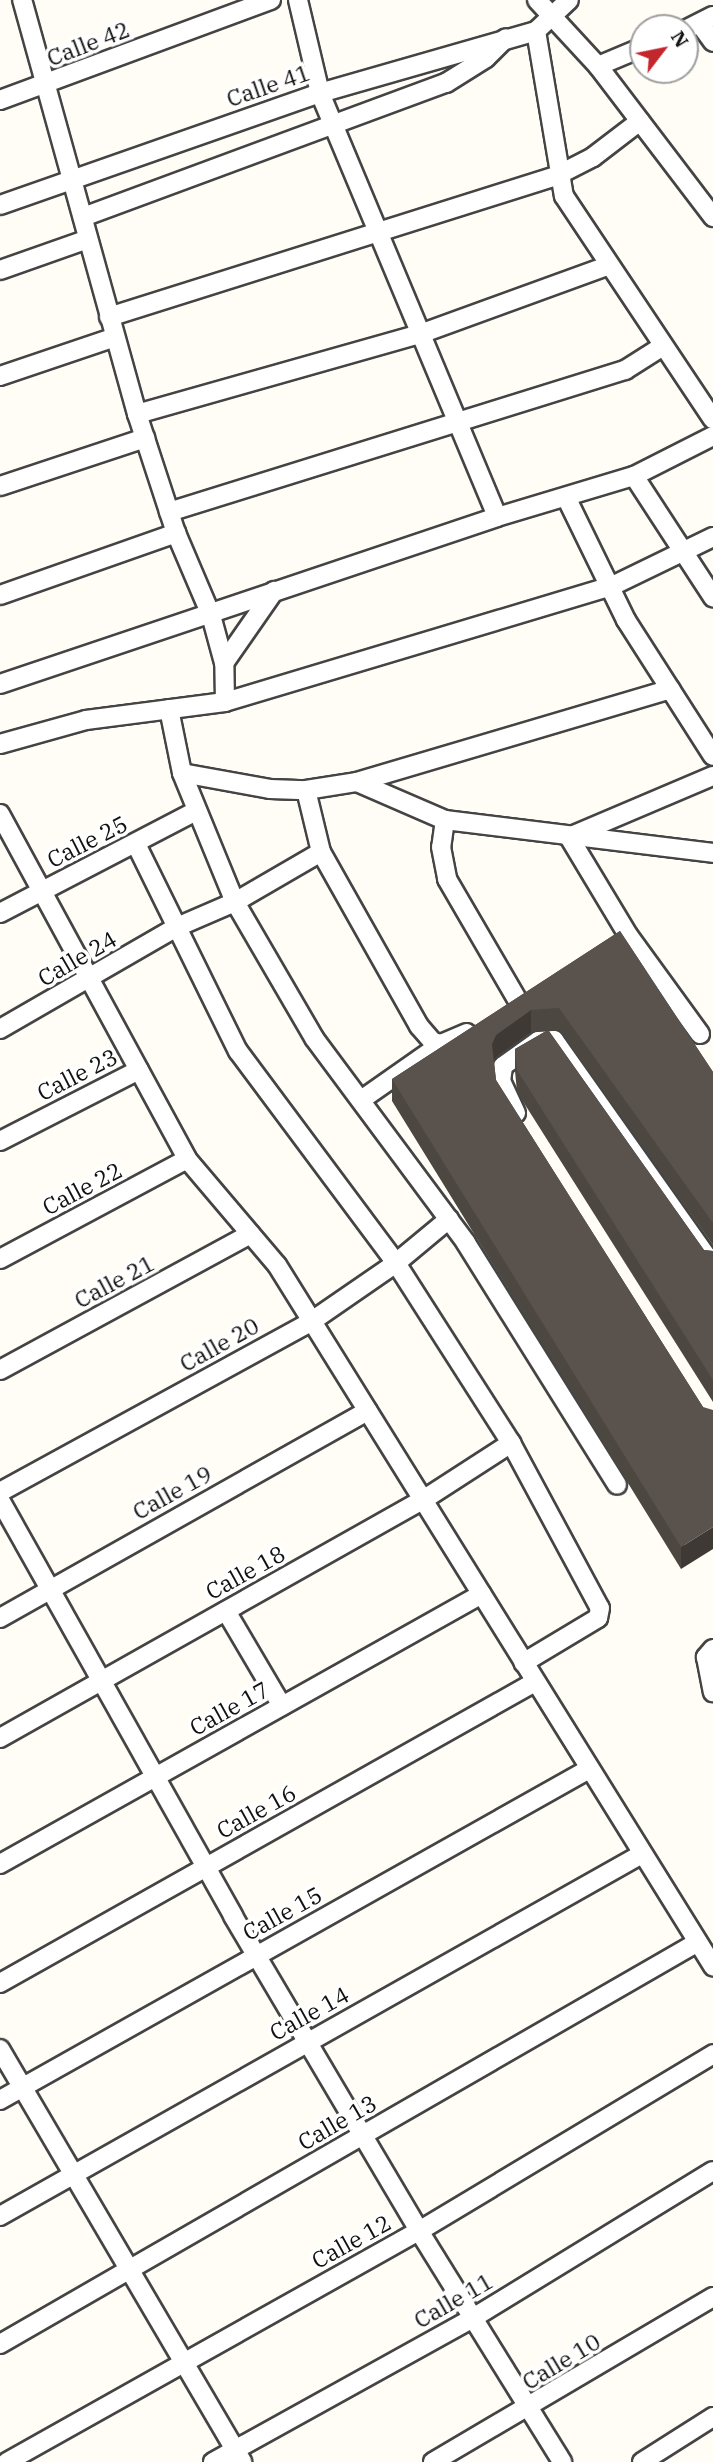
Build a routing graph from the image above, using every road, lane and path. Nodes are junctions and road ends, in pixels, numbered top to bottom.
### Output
1 (22, 0) edge
2 (271, 0) edge
3 (298, 0) edge
4 (537, 0) edge
5 (569, 0) edge
6 (550, 16) junction
7 (699, 23) edge
8 (536, 31) junction
9 (506, 38) junction
10 (713, 42) edge
11 (629, 53) edge
12 (598, 66) junction
13 (49, 85) junction
14 (320, 93) junction
15 (0, 100) edge
16 (640, 121) junction
17 (337, 125) junction
18 (558, 175) junction
19 (72, 180) junction
20 (0, 205) edge
21 (713, 216) edge
22 (83, 217) junction
23 (379, 231) junction
24 (88, 239) junction
25 (607, 266) junction
26 (0, 270) edge
27 (109, 317) junction
28 (423, 333) junction
29 (115, 337) junction
30 (663, 346) junction
31 (0, 376) edge
32 (137, 414) junction
33 (713, 419) edge
34 (459, 422) junction
35 (713, 436) edge
36 (145, 438) junction
37 (634, 475) junction
38 (0, 486) edge
39 (566, 497) junction
40 (169, 512) junction
41 (497, 517) junction
42 (176, 533) junction
43 (713, 537) edge
44 (682, 550) junction
45 (612, 586) junction
46 (274, 592) junction
47 (0, 595) edge
48 (713, 597) edge
49 (211, 615) junction
50 (225, 663) junction
51 (0, 684) edge
52 (670, 689) junction
53 (225, 702) junction
54 (169, 709) junction
55 (0, 744) edge
56 (713, 757) edge
57 (182, 773) junction
58 (713, 776) edge
59 (357, 782) junction
60 (306, 790) junction
61 (195, 811) junction
62 (0, 814) edge
63 (445, 820) junction
64 (569, 836) junction
65 (136, 844) junction
66 (321, 852) junction
67 (710, 856) edge
68 (43, 891) junction
69 (235, 902) junction
70 (0, 914) edge
71 (177, 927) junction
72 (628, 935) junction
73 (606, 948) edge
74 (91, 981) junction
75 (500, 1013) edge
76 (481, 1024) edge
77 (0, 1030) edge
78 (700, 1034) dead end
79 (441, 1044) junction
80 (139, 1070) junction
81 (361, 1100) junction
82 (528, 1131) edge
83 (0, 1141) edge
84 (187, 1159) junction
85 (449, 1219) junction
86 (251, 1234) junction
87 (708, 1245) edge
88 (0, 1259) edge
89 (396, 1263) junction
90 (713, 1265) edge
91 (312, 1321) junction
92 (0, 1370) edge
93 (368, 1411) junction
94 (511, 1443) junction
95 (617, 1485) dead end
96 (0, 1492) edge
97 (0, 1500) edge
98 (424, 1500) junction
99 (51, 1588) junction
100 (482, 1594) junction
101 (226, 1611) junction
102 (0, 1618) edge
103 (713, 1649) edge
104 (523, 1663) junction
105 (103, 1681) junction
106 (535, 1682) junction
107 (713, 1692) edge
108 (282, 1706) junction
109 (0, 1738) edge
110 (589, 1769) junction
111 (156, 1776) junction
112 (642, 1854) junction
113 (0, 1864) edge
114 (206, 1867) junction
115 (698, 1942) junction
116 (257, 1956) junction
117 (713, 1966) edge
118 (0, 1983) edge
119 (307, 2042) junction
120 (0, 2049) edge
121 (713, 2054) edge
122 (23, 2088) junction
123 (0, 2100) edge
124 (363, 2135) junction
125 (713, 2171) edge
126 (73, 2175) junction
127 (0, 2216) edge
128 (419, 2231) junction
129 (128, 2270) junction
130 (713, 2297) edge
131 (473, 2318) junction
132 (0, 2344) edge
133 (183, 2364) junction
134 (529, 2409) junction
135 (713, 2417) edge
136 (239, 2456) edge
137 (7, 2462) edge
138 (213, 2462) edge
139 (433, 2462) edge
140 (562, 2462) edge
141 (642, 2462) edge

1 - 13 street
2 - 13 street, Calle 42
3 - 14 street
4 - 6 street
5 - 6 street
6 - 8 street
6 - 12 street
7 - 10 street
8 - 9 street, Calle 41
8 - 18 street
9 - 14 street, Calle 41
9 - 17 street
11 - 12 street
12 - 16 street
13 - 15 street, Calle 42
13 - 19 street
14 - 17 street
14 - 19 street, Calle 41
16 - 18 street
16 - 21 street
17 - 22 street
17 - 23 street
18 - 23 street
18 - 25 street
19 - 20 street, Calle 41
19 - 22 street
22 - 24 street
23 - 27 street
23 - 28 street
24 - 26 street
24 - 27 street
25 - 28 street
25 - 30 street
27 - 29 street
28 - 32 street
28 - 34 street
29 - 31 street
29 - 32 street
30 - 33 street
30 - 34 street
32 - 36 street
34 - 40 street
34 - 41 street
35 - 37 street
36 - 38 street
36 - 40 street
37 - 39 street
37 - 44 street
39 - 41 street
39 - 45 street
40 - 42 street
41 - 46 street
42 - 47 street
42 - 49 street
43 - 44 street
44 - 45 street
44 - 48 street
45 - 52 street
45 - 53 street
46 - 49 street
46 - 50 street
49 - 50 street
49 - 51 street
50 - 53 street
52 - 56 street
52 - 59 street
53 - 54 street
54 - 55 street
54 - 57 street
57 - 60 street
57 - 61 street
58 - 64 street
59 - 60 street
59 - 63 street
60 - 66 street
61 - 65 street, Calle 25
61 - 69 street
62 - 68 street
63 - 64 street
63 - 75 street
64 - 67 street
64 - 72 street
65 - 68 street, Calle 25
65 - 71 street
66 - 69 street, Calle 24
66 - 79 street
68 - 70 street, Calle 25
68 - 74 street
69 - 71 street, Calle 24
69 - 81 street
71 - 74 street, Calle 24
71 - 89 street
72 - 73 street
72 - 78 street
74 - 77 street, Calle 24
74 - 80 street
76 - 79 street
79 - 81 street
80 - 83 street, Calle 23
80 - 84 street
81 - 85 street
82 - 87 street
84 - 86 street
84 - 88 street, Calle 22
85 - 89 street, Calle 20
85 - 95 street
86 - 91 street
86 - 92 street, Calle 21
87 - 90 street
89 - 91 street, Calle 20
89 - 94 street
91 - 93 street
91 - 96 street, Calle 20
93 - 98 street
93 - 99 street, Calle 19
94 - 98 street, Calle 18
94 - 104 street
97 - 99 street
98 - 100 street
98 - 101 street, Calle 18
99 - 102 street, Calle 19
99 - 105 street
100 - 104 street
100 - 108 street, Calle 17
101 - 105 street, Calle 18
101 - 108 street
103 - 107 street
104 - 106 street
105 - 109 street, Calle 18
105 - 111 street
106 - 110 street
106 - 114 street, Calle 16
108 - 111 street, Calle 17
110 - 112 street
110 - 116 street, Calle 15
111 - 113 street, Calle 17
111 - 114 street
112 - 115 street
112 - 119 street, Calle 14
114 - 116 street
114 - 118 street, Calle 16
115 - 117 street
115 - 124 street, Calle 13
116 - 119 street
116 - 122 street, Calle 15
119 - 124 street
119 - 126 street, Calle 14
120 - 122 street
121 - 128 street, Calle 12
122 - 123 street, Calle 15
122 - 126 street
124 - 128 street
124 - 129 street, Calle 13
125 - 131 street, Calle 11
126 - 127 street, Calle 14
126 - 129 street
128 - 131 street
128 - 133 street, Calle 12
129 - 132 street, Calle 13
129 - 133 street
130 - 134 street, Calle 10
131 - 134 street
131 - 136 street, Calle 11
133 - 136 street
133 - 137 street, Calle 12
134 - 139 street, Calle 10
134 - 140 street
135 - 141 street
136 - 138 street, Calle 11

